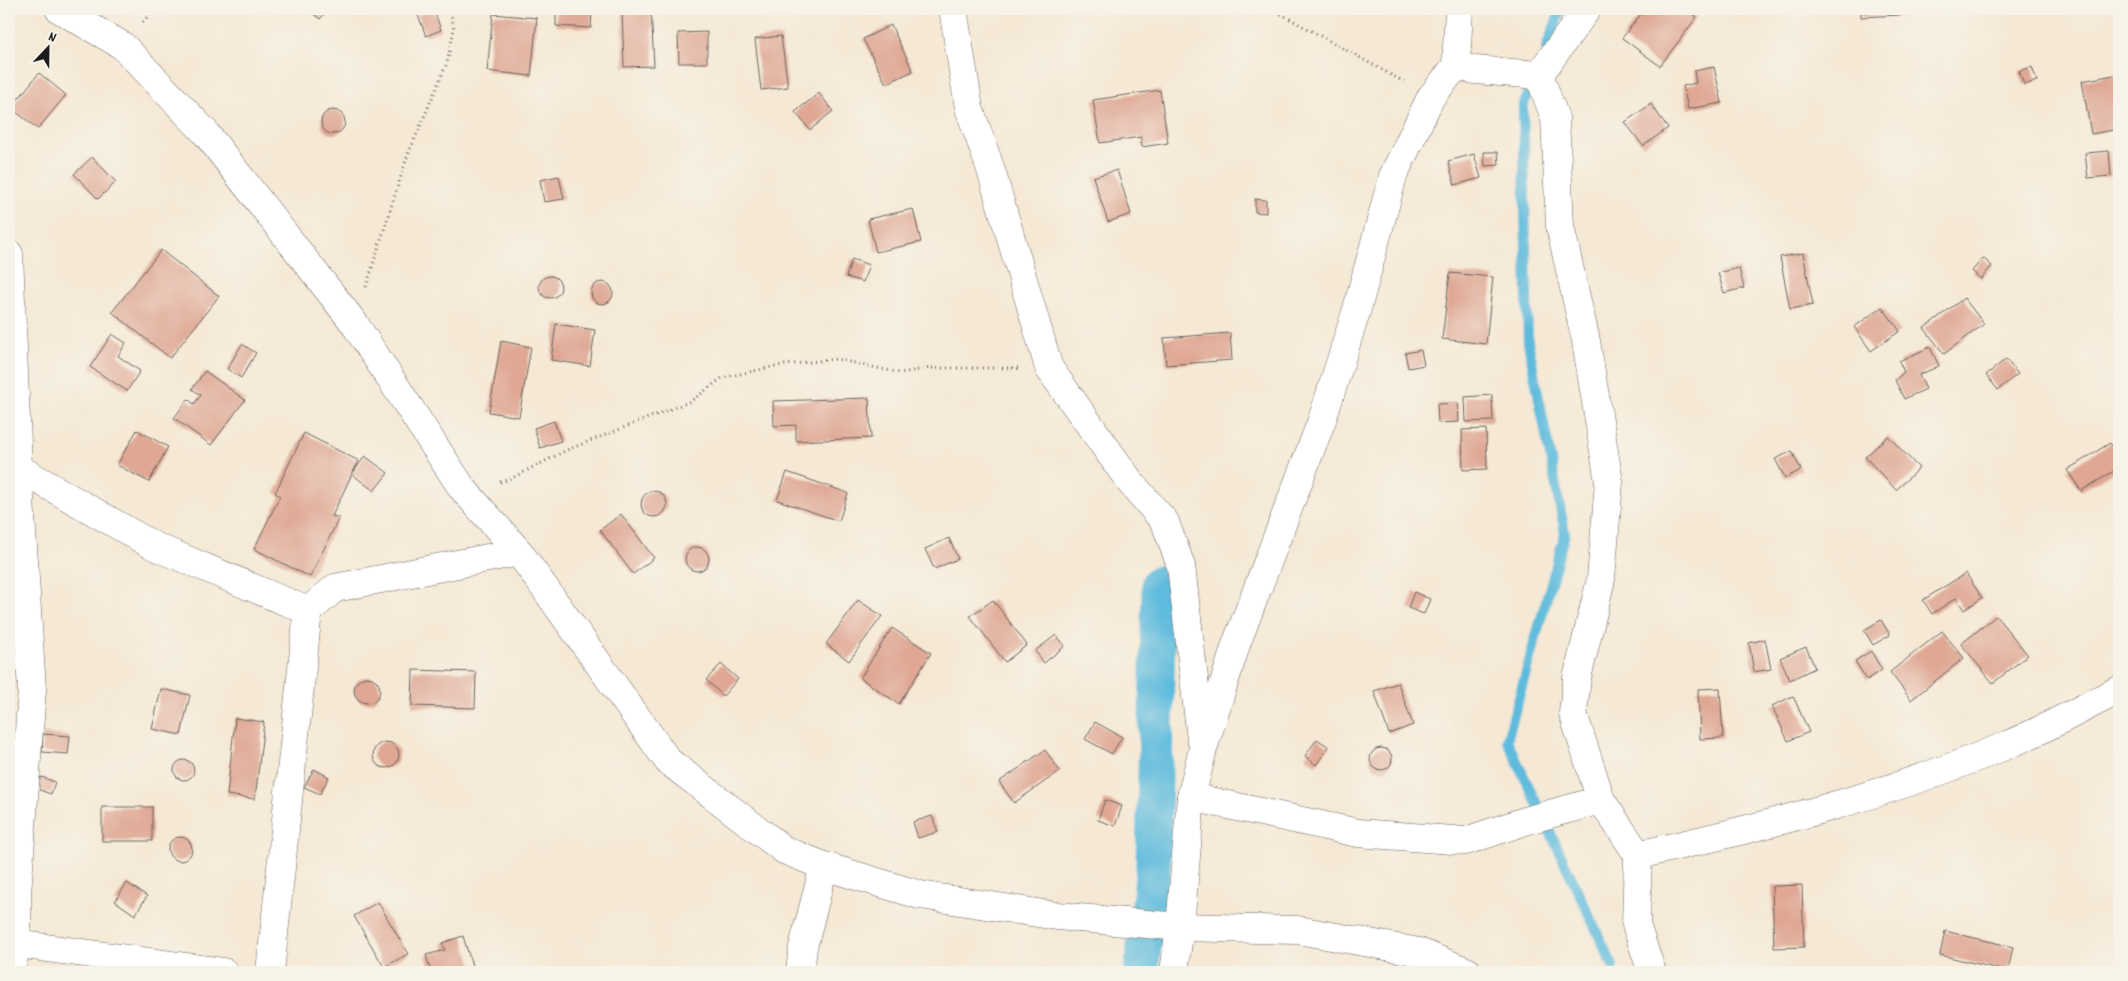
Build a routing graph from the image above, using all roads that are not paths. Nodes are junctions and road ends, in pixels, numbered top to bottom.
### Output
1 (59, 9) edge
2 (953, 9) edge
3 (1460, 9) edge
4 (1587, 9) edge
5 (1465, 68) junction
6 (1540, 75) junction
7 (9, 254) edge
8 (13, 465) edge
9 (519, 552) junction
10 (308, 611) junction
11 (20, 690) edge
12 (2119, 690) edge
13 (1202, 749) junction
14 (1191, 797) junction
15 (1601, 800) junction
16 (1638, 855) junction
17 (824, 866) junction
18 (1180, 927) junction
19 (17, 944) junction
20 (10, 972) edge
21 (224, 972) edge
22 (270, 972) edge
23 (800, 972) edge
24 (1174, 972) edge
25 (1468, 972) edge
26 (1652, 972) edge

1 - 9 street
2 - 13 street
3 - 5 street
4 - 6 street
5 - 6 street
5 - 13 street
6 - 15 street
7 - 8 street
8 - 10 street
8 - 11 street
9 - 10 street
9 - 17 street
10 - 22 street
11 - 19 street
12 - 16 street
13 - 14 street
14 - 15 street
14 - 18 street
15 - 16 street
16 - 26 street
17 - 18 street
17 - 23 street
18 - 24 street
18 - 25 street
19 - 20 street
19 - 21 street

